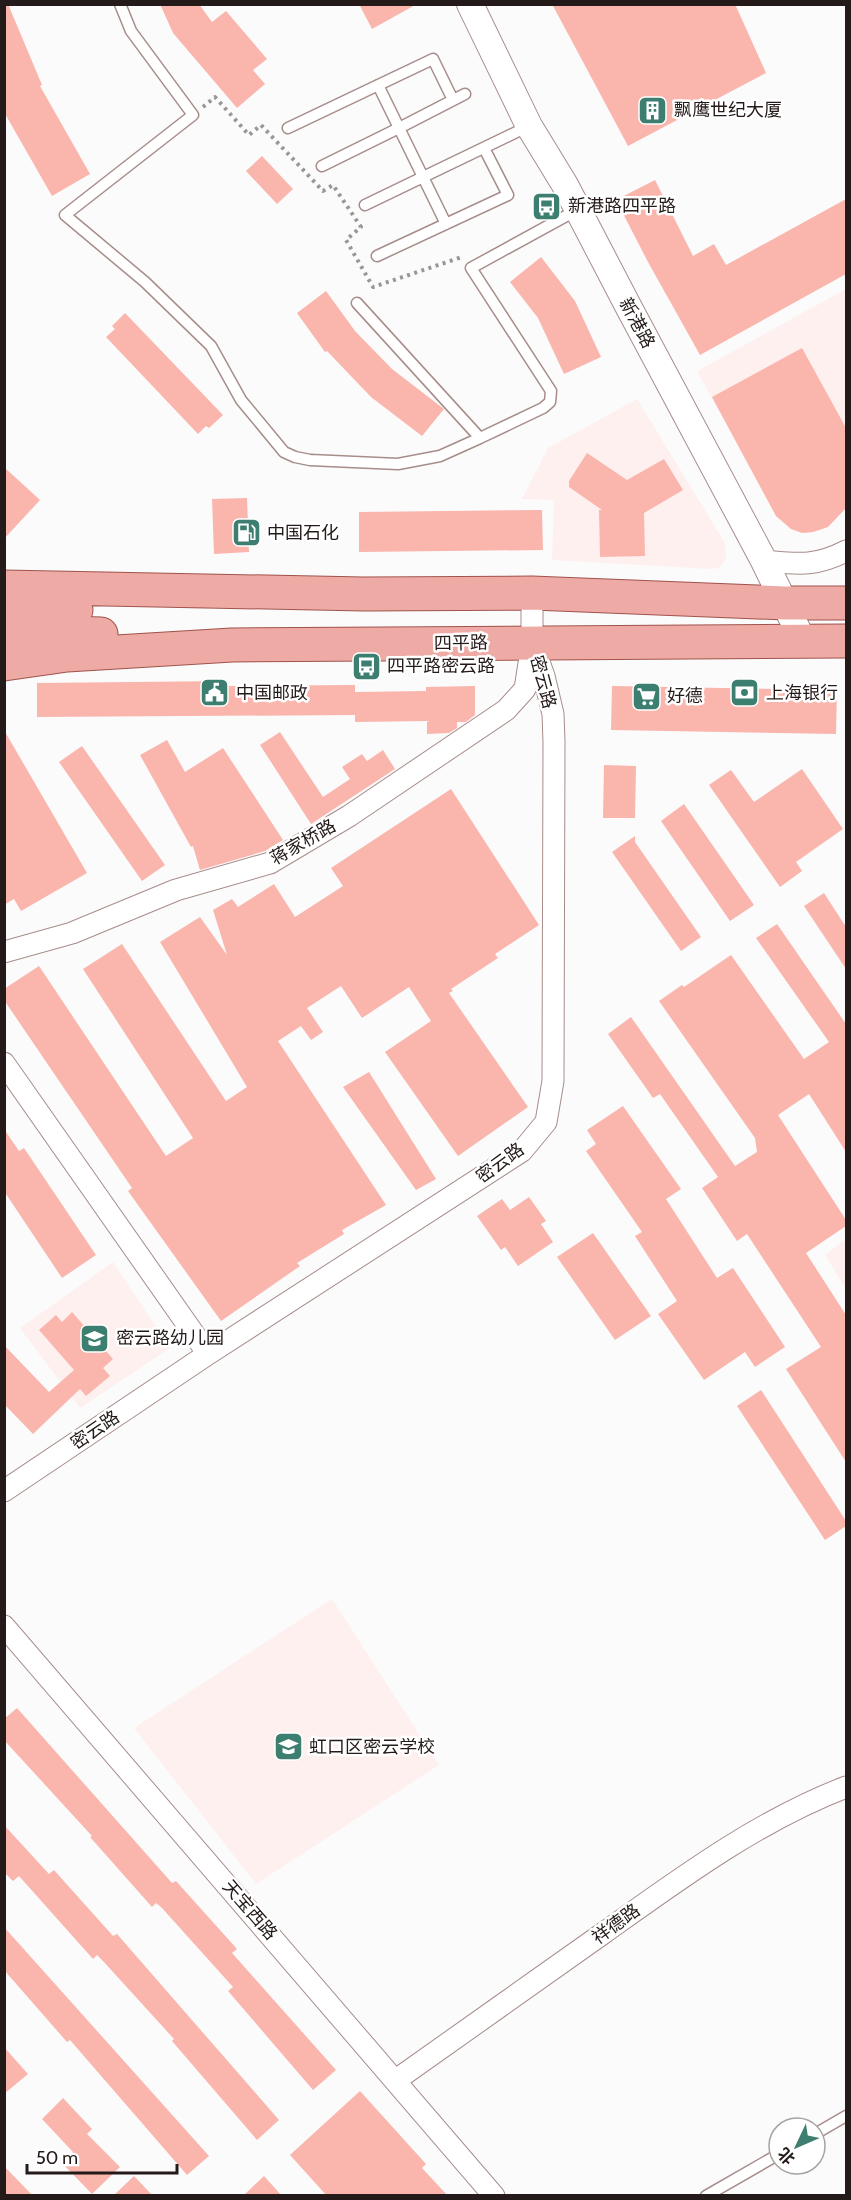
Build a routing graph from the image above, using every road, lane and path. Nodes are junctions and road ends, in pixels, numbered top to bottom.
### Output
1 (120, 4) edge
2 (470, 4) edge
3 (378, 85) junction
4 (465, 94) dead end
5 (453, 100) junction
6 (193, 115) junction
7 (529, 126) junction
8 (288, 128) dead end
9 (399, 128) junction
10 (484, 148) junction
11 (321, 166) dead end
12 (424, 177) junction
13 (365, 205) dead end
14 (578, 210) junction
15 (446, 224) junction
16 (377, 256) dead end
17 (471, 268) junction
18 (357, 303) dead end
19 (480, 438) junction
20 (846, 551) edge
21 (765, 561) junction
22 (4, 587) edge
23 (217, 591) junction
24 (532, 593) junction
25 (785, 603) junction
26 (846, 603) edge
27 (4, 612) edge
28 (4, 638) edge
29 (803, 641) junction
30 (846, 641) edge
31 (532, 642) junction
32 (232, 645) junction
33 (4, 664) edge
34 (4, 952) edge
35 (4, 1063) edge
36 (208, 1354) junction
37 (4, 1491) edge
38 (4, 1626) edge
39 (846, 1787) edge
40 (396, 2080) junction
41 (846, 2116) edge
42 (827, 2127) edge
43 (767, 2161) edge
44 (494, 2196) edge
45 (706, 2196) edge

1 - 6 lane
2 - 7 street, 新港路
3 - 5 lane
3 - 8 lane
3 - 9 lane
4 - 5 lane
5 - 9 lane
6 - 17 path
6 - 19 lane
7 - 10 lane
7 - 14 street, 新港路
9 - 11 lane
9 - 12 lane
10 - 12 lane
10 - 15 lane
12 - 13 lane
12 - 15 lane
14 - 17 lane
14 - 21 street, 新港路
15 - 16 lane
17 - 19 lane
18 - 19 lane
20 - 21 street
21 - 25 street, 新港路
22 - 23 main road
23 - 24 main road
23 - 27 main road
24 - 25 main road
24 - 31 street, 密云路
25 - 26 main road
25 - 29 street, 新港路
28 - 32 main road
29 - 30 main road, 四平路
29 - 31 main road, 四平路
31 - 32 main road, 四平路
31 - 34 street, 蒋家桥路
31 - 36 street, 密云路
32 - 33 main road, 四平路
35 - 36 street
36 - 37 street, 密云路
38 - 40 street, 天宝西路
39 - 40 street, 祥德路
40 - 44 street, 天宝西路
41 - 42 lane
43 - 45 lane

